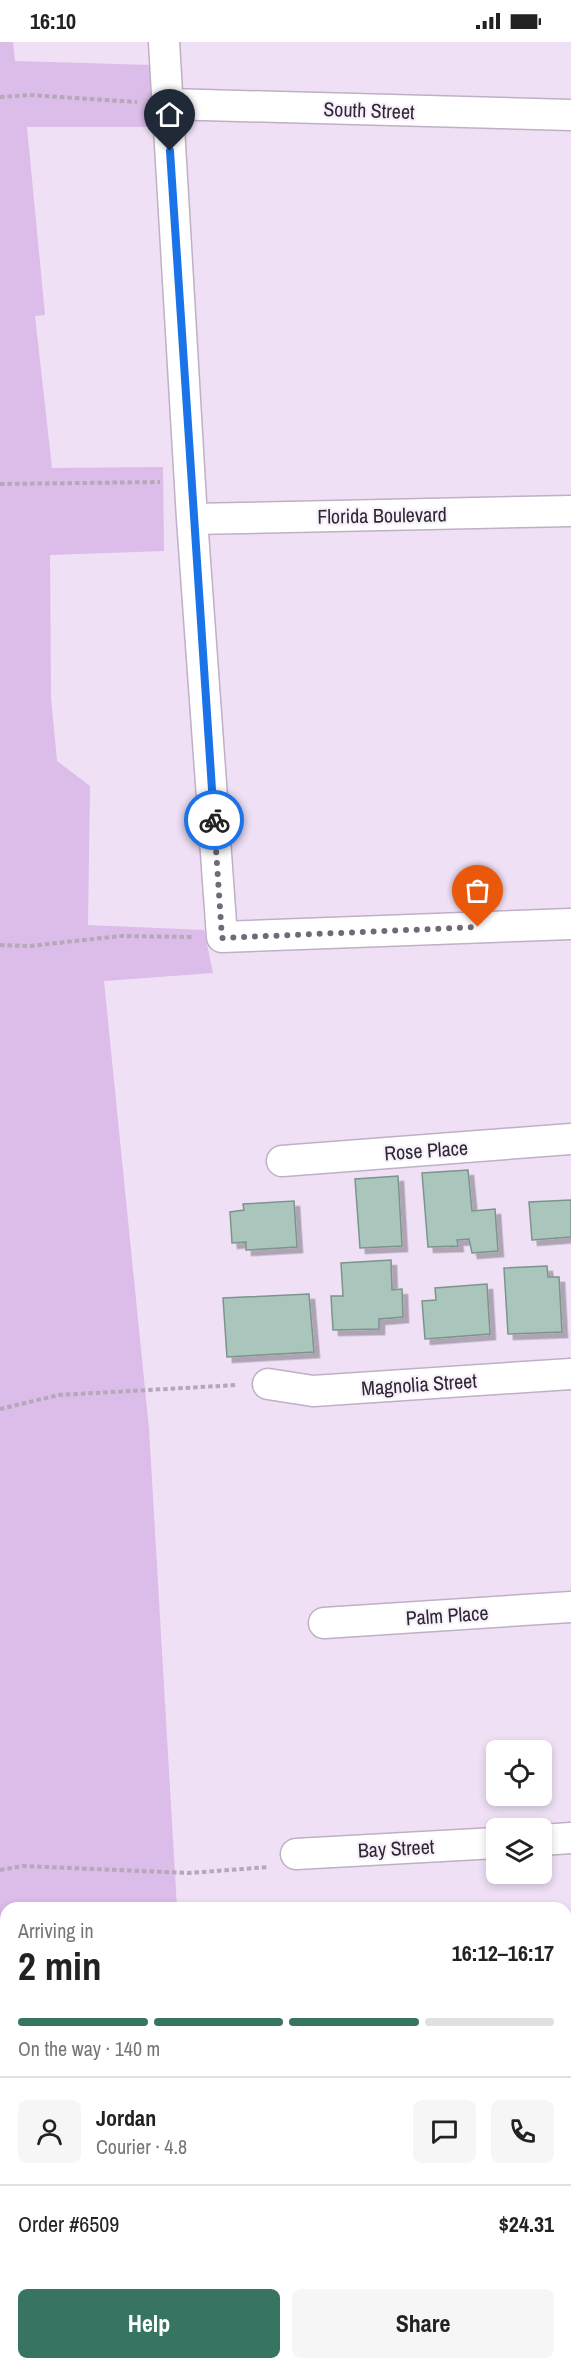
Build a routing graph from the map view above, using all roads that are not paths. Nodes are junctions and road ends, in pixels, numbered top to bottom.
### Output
1 (164, 42) edge
2 (168, 104) junction
3 (571, 115) edge
4 (571, 511) edge
5 (192, 519) junction
6 (571, 924) edge
7 (571, 1139) edge
8 (282, 1161) dead end
9 (571, 1374) edge
10 (268, 1384) road end
11 (571, 1607) edge
12 (324, 1623) dead end
13 (571, 1838) edge
14 (552, 1839) edge
15 (486, 1844) edge
16 (296, 1854) road end

1 - 2 street
2 - 3 street, South Street
2 - 5 street
4 - 5 street, Florida Boulevard
5 - 6 street
7 - 8 street, Rose Place
9 - 10 street, Magnolia Street
11 - 12 street, Palm Place
13 - 14 street
15 - 16 street, Bay Street

